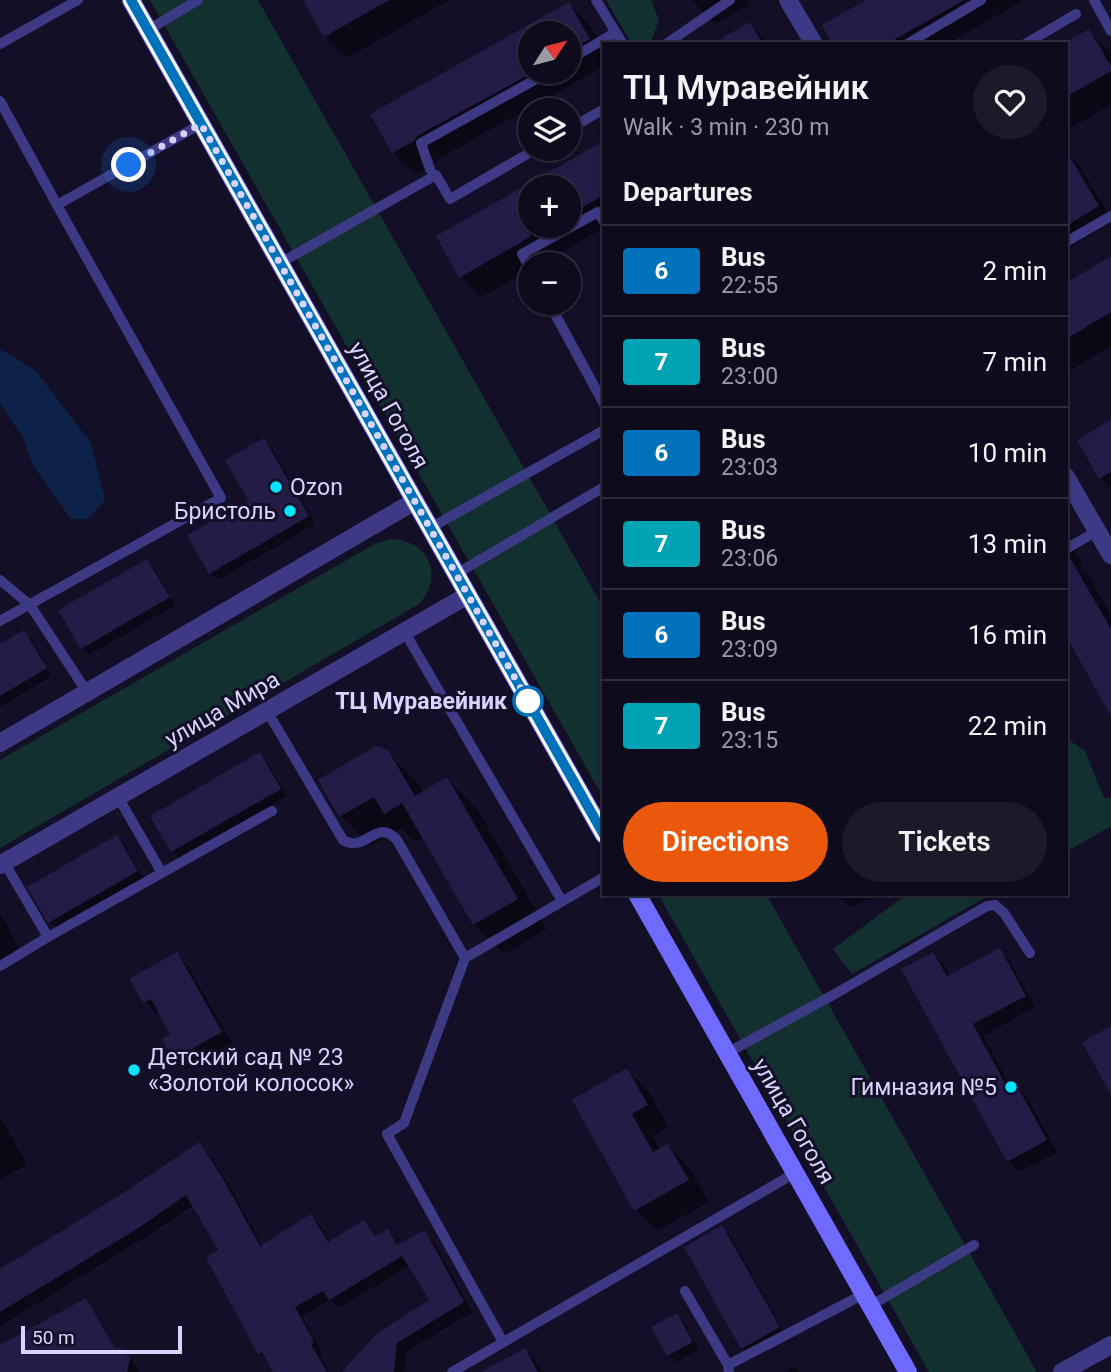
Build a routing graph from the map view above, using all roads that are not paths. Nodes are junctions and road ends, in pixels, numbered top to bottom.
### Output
1 (78, 0) edge
2 (131, 0) edge
3 (198, 0) edge
4 (596, 0) edge
5 (730, 0) edge
6 (788, 0) edge
7 (981, 0) edge
8 (1094, 0) edge
9 (1076, 14) dead end
10 (148, 30) junction
11 (1111, 31) edge
12 (616, 32) junction
13 (622, 42) edge
14 (669, 42) edge
15 (813, 42) edge
16 (910, 42) edge
17 (1028, 42) edge
18 (0, 44) edge
19 (581, 53) edge
20 (527, 84) edge
21 (0, 101) edge
22 (602, 110) edge
23 (581, 122) edge
24 (201, 124) junction
25 (518, 159) edge
26 (430, 169) dead end
27 (57, 205) junction
28 (1111, 216) edge
29 (602, 219) edge
30 (1068, 241) edge
31 (526, 252) edge
32 (280, 263) junction
33 (556, 315) edge
34 (602, 400) edge
35 (602, 431) edge
36 (1068, 480) edge
37 (602, 488) edge
38 (415, 501) junction
39 (430, 528) junction
40 (1106, 544) edge
41 (1068, 549) edge
42 (456, 574) junction
43 (0, 580) edge
44 (468, 595) junction
45 (30, 605) junction
46 (0, 621) edge
47 (404, 631) junction
48 (87, 692) junction
49 (267, 711) junction
50 (0, 743) edge
51 (118, 797) junction
52 (272, 811) dead end
53 (602, 831) edge
54 (2, 864) edge
55 (162, 873) junction
56 (602, 878) edge
57 (638, 896) edge
58 (562, 901) junction
59 (48, 937) junction
60 (1030, 953) dead end
61 (466, 958) junction
62 (0, 966) edge
63 (727, 1053) junction
64 (795, 1173) junction
65 (974, 1245) dead end
66 (685, 1291) dead end
67 (867, 1300) junction
68 (503, 1342) junction
69 (1111, 1345) edge
70 (728, 1368) edge
71 (452, 1372) edge
72 (908, 1372) edge
73 (1062, 1372) edge

1 - 18 lane
2 - 10 main road, улица Гоголя
3 - 10 lane
4 - 12 lane
5 - 14 lane
6 - 15 street
7 - 16 lane
8 - 11 lane
9 - 17 lane
10 - 24 main road, улица Гоголя
12 - 13 lane
12 - 19 lane
20 - 26 lane
21 - 27 lane
22 - 23 lane
24 - 27 lane
24 - 32 main road, улица Гоголя
25 - 32 lane
27 - 45 lane
28 - 30 lane
29 - 31 lane
32 - 38 main road, улица Гоголя
33 - 34 lane
35 - 39 lane
36 - 40 street
37 - 42 lane
38 - 39 main road, улица Гоголя
38 - 48 street
39 - 42 main road, улица Гоголя
40 - 41 lane
42 - 44 main road, улица Гоголя
43 - 45 lane
44 - 47 street, улица Мира
44 - 53 main road, улица Гоголя
45 - 46 lane
45 - 48 lane
47 - 49 street, улица Мира
47 - 58 lane
48 - 50 street
49 - 51 street, улица Мира
49 - 61 lane
51 - 54 street, улица Мира
51 - 55 lane
52 - 55 lane
54 - 59 lane
55 - 59 lane
56 - 58 lane
57 - 63 main road, улица Гоголя
58 - 61 lane
59 - 62 lane
60 - 63 lane
61 - 68 lane
63 - 64 main road, улица Гоголя
64 - 67 main road, улица Гоголя
64 - 68 lane
65 - 67 lane
66 - 70 lane
67 - 70 lane
67 - 72 main road, улица Гоголя
68 - 71 lane
69 - 73 street

